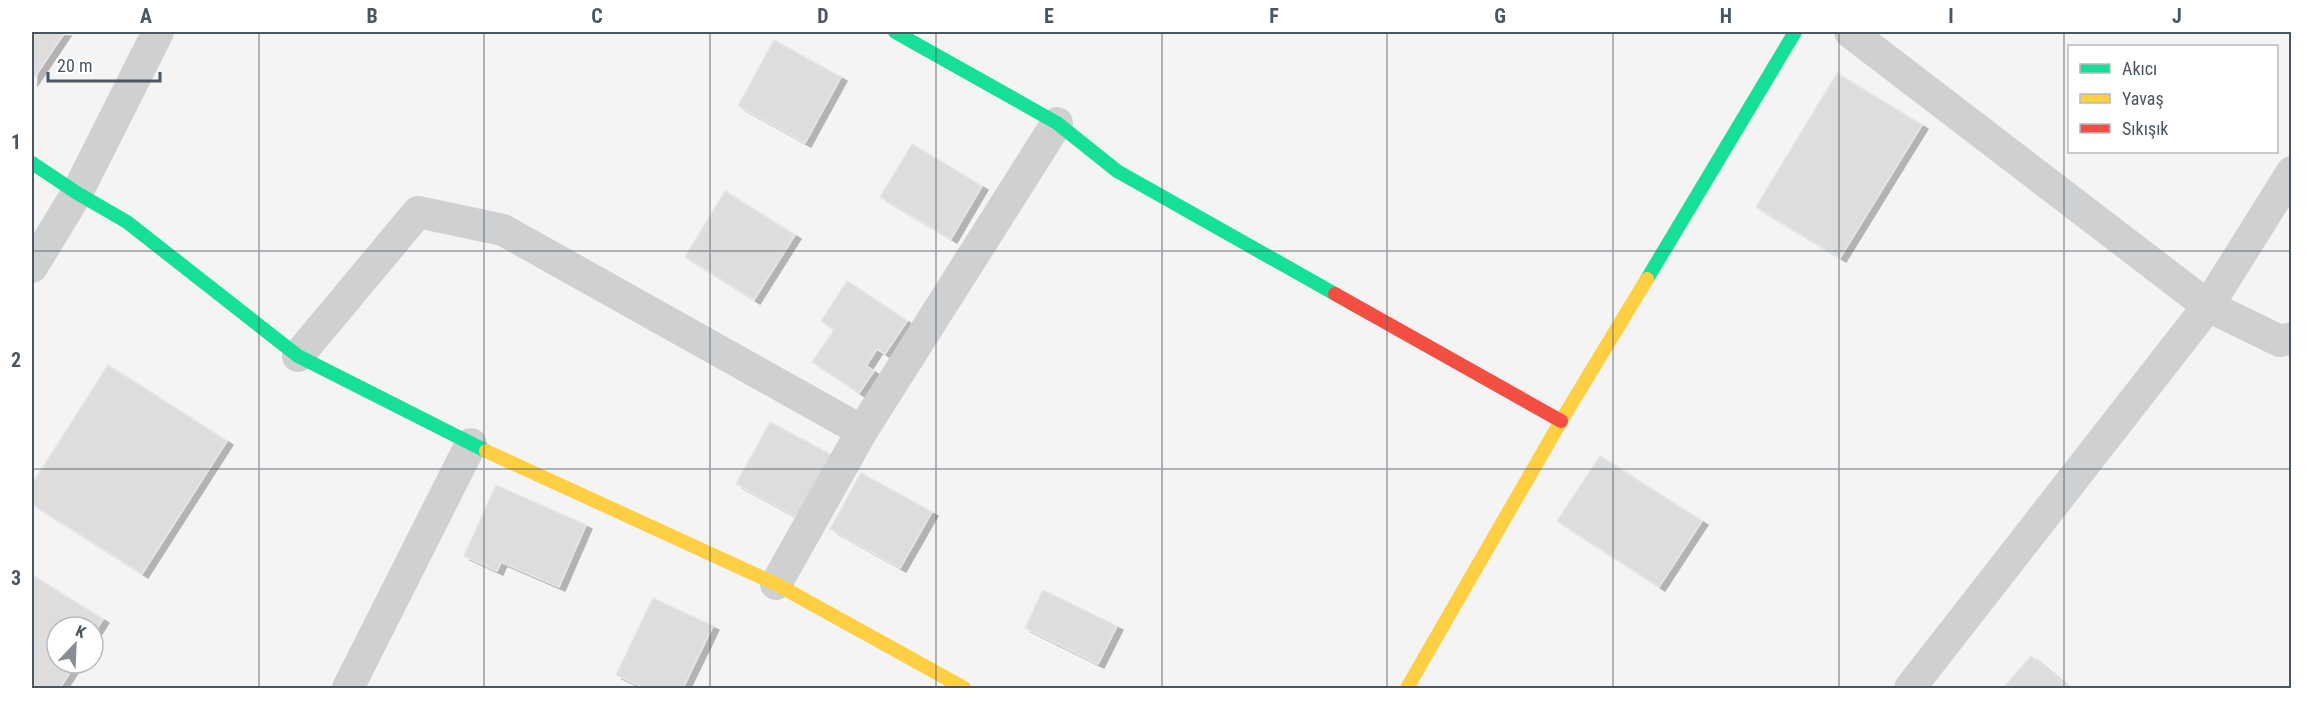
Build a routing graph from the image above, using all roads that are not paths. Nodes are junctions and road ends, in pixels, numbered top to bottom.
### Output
1 (158, 32) edge
2 (895, 32) edge
3 (1795, 32) edge
4 (1850, 32) edge
5 (1057, 123) junction
6 (32, 163) edge
7 (2292, 172) edge
8 (76, 193) junction
9 (32, 267) edge
10 (2208, 306) junction
11 (2292, 338) edge
12 (298, 356) junction
13 (1561, 421) junction
14 (862, 431) junction
15 (471, 444) junction
16 (776, 584) junction
17 (348, 688) edge
18 (964, 688) edge
19 (1407, 688) edge
20 (1910, 688) edge

1 - 8 street
2 - 5 street
3 - 13 street
4 - 10 street
5 - 13 street
5 - 14 street
6 - 8 street
7 - 10 street
8 - 9 street
8 - 12 street
10 - 11 street
10 - 20 street
12 - 14 street
12 - 15 street
13 - 19 street
14 - 16 street
15 - 16 street
15 - 17 street
16 - 18 street

